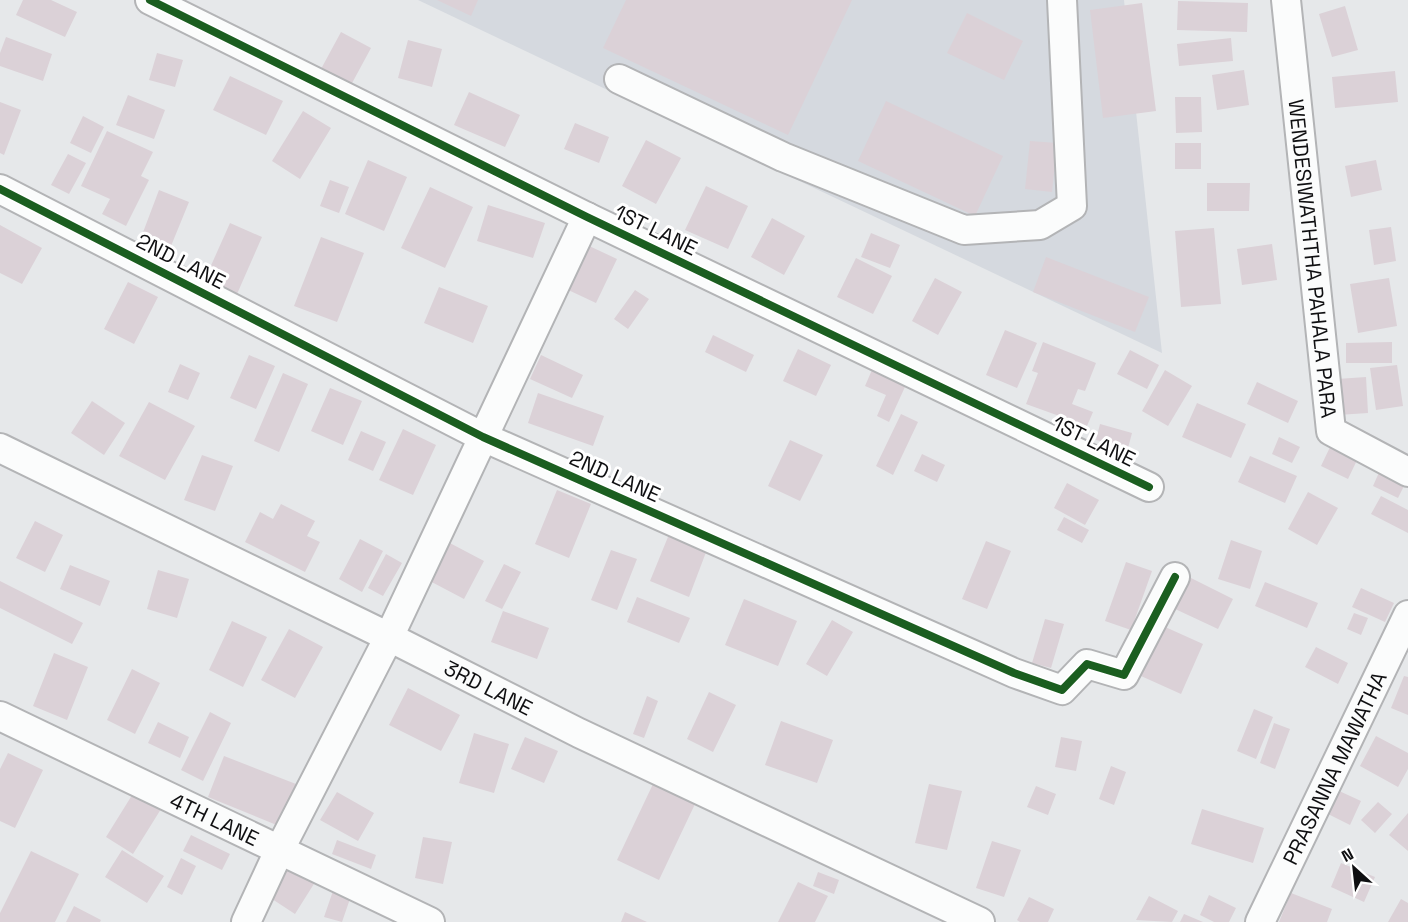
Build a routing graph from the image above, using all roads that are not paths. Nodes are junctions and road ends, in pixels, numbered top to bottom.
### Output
1 (150, 0) edge
2 (1062, 0) edge
3 (1286, 0) edge
4 (619, 79) dead end
5 (0, 189) edge
6 (587, 217) junction
7 (483, 437) junction
8 (0, 448) edge
9 (1408, 472) edge
10 (1149, 487) dead end
11 (1176, 577) dead end
12 (1408, 615) edge
13 (389, 637) junction
14 (0, 716) edge
15 (279, 851) junction
16 (246, 922) edge
17 (430, 922) edge
18 (980, 922) edge
19 (1260, 922) edge

1 - 6 street, 1ST LANE
2 - 4 street
3 - 9 street, WENDESIWATHTHA PAHALA PARA
5 - 7 street, 2ND LANE
6 - 7 street
6 - 10 street, 1ST LANE
7 - 11 street, 2ND LANE
7 - 13 street
8 - 13 street, 3RD LANE
12 - 19 street, PRASANNA MAWATHA
13 - 15 street
13 - 18 street, 3RD LANE
14 - 15 street, 4TH LANE
15 - 16 street
15 - 17 street, 4TH LANE

